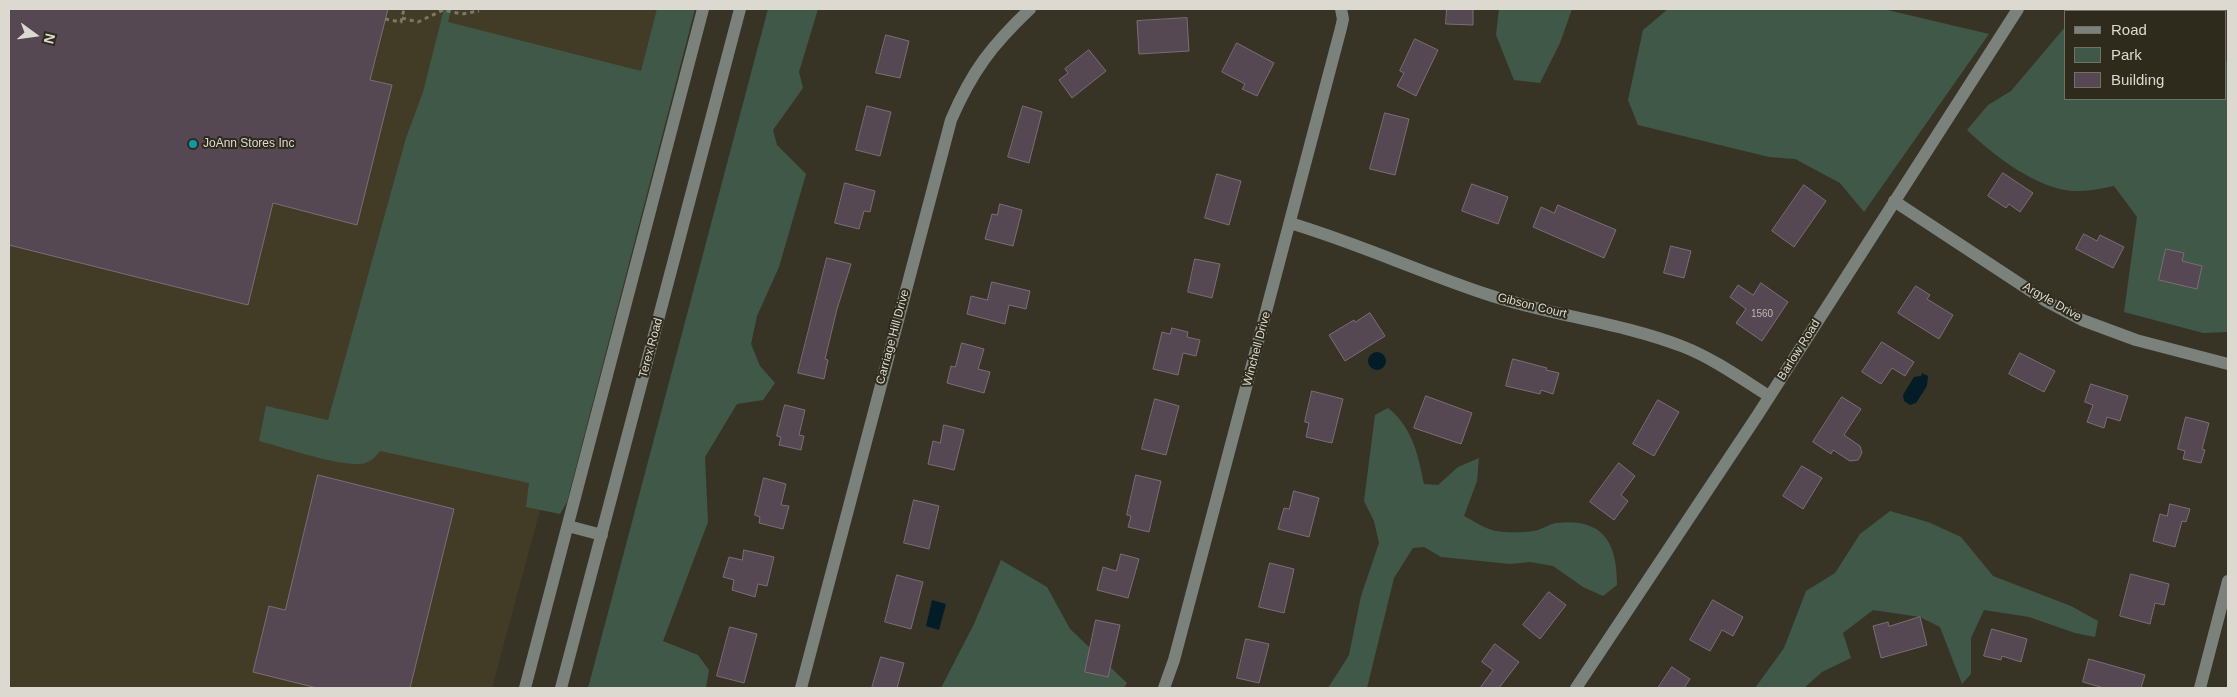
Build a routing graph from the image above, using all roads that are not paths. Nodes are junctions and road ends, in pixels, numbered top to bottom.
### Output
1 (703, 9) edge
2 (740, 9) edge
3 (1030, 9) edge
4 (1341, 9) edge
5 (2018, 9) edge
6 (1894, 201) junction
7 (1290, 223) junction
8 (2228, 364) edge
9 (1769, 396) junction
10 (568, 526) junction
11 (602, 535) junction
12 (2228, 581) edge
13 (525, 688) edge
14 (561, 688) edge
15 (801, 688) edge
16 (1164, 688) edge
17 (1576, 688) edge
18 (2200, 688) edge

1 - 10 street
2 - 11 street, Terex Road
3 - 15 street, Carriage Hill Drive
4 - 7 street, Winchell Drive
5 - 6 street, Barlow Road
6 - 8 street, Argyle Drive
6 - 9 street, Barlow Road
7 - 9 street, Gibson Court
7 - 16 street, Winchell Drive
9 - 17 street, Barlow Road
10 - 11 street
10 - 13 street
11 - 14 street, Terex Road
12 - 18 street

